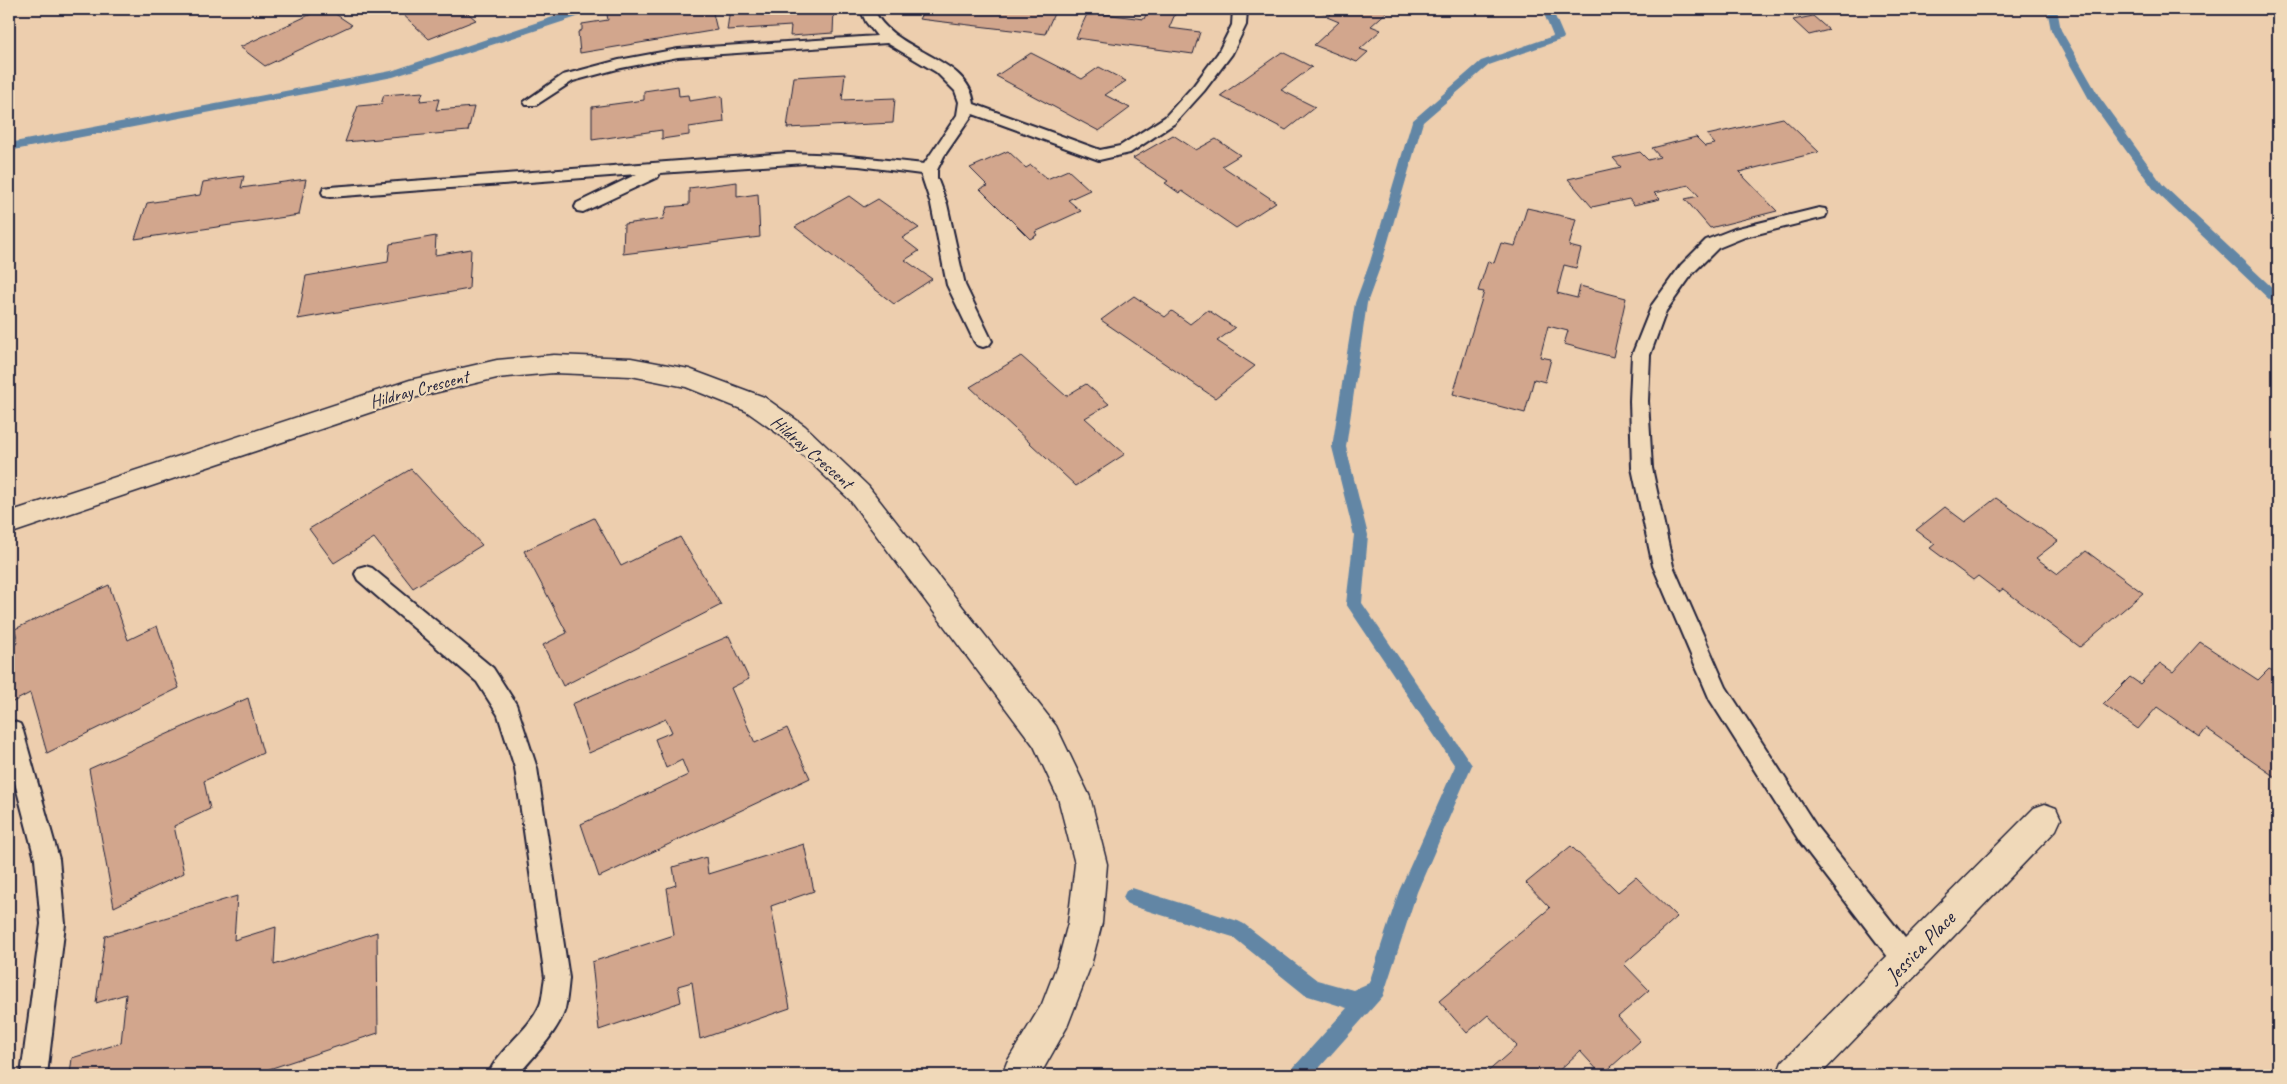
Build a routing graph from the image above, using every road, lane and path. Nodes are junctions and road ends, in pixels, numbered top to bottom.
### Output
1 (867, 9) edge
2 (1240, 9) edge
3 (889, 39) junction
4 (531, 102) dead end
5 (968, 107) junction
6 (661, 169) junction
7 (929, 170) junction
8 (330, 192) dead end
9 (584, 207) dead end
10 (1819, 212) dead end
11 (983, 341) dead end
12 (9, 523) edge
13 (365, 574) dead end
14 (12, 731) dead end
15 (2045, 819) dead end
16 (1907, 960) junction
17 (34, 1075) edge
18 (501, 1075) edge
19 (1020, 1075) edge
20 (1795, 1075) edge

1 - 3 lane
2 - 5 lane
3 - 4 lane
3 - 5 lane
5 - 7 lane
6 - 7 lane
6 - 8 lane
6 - 9 lane
7 - 11 lane
10 - 16 lane
12 - 19 street, Hildray Crescent
13 - 18 lane
14 - 17 lane
15 - 16 street, Jessica Place
16 - 20 street, Jessica Place

